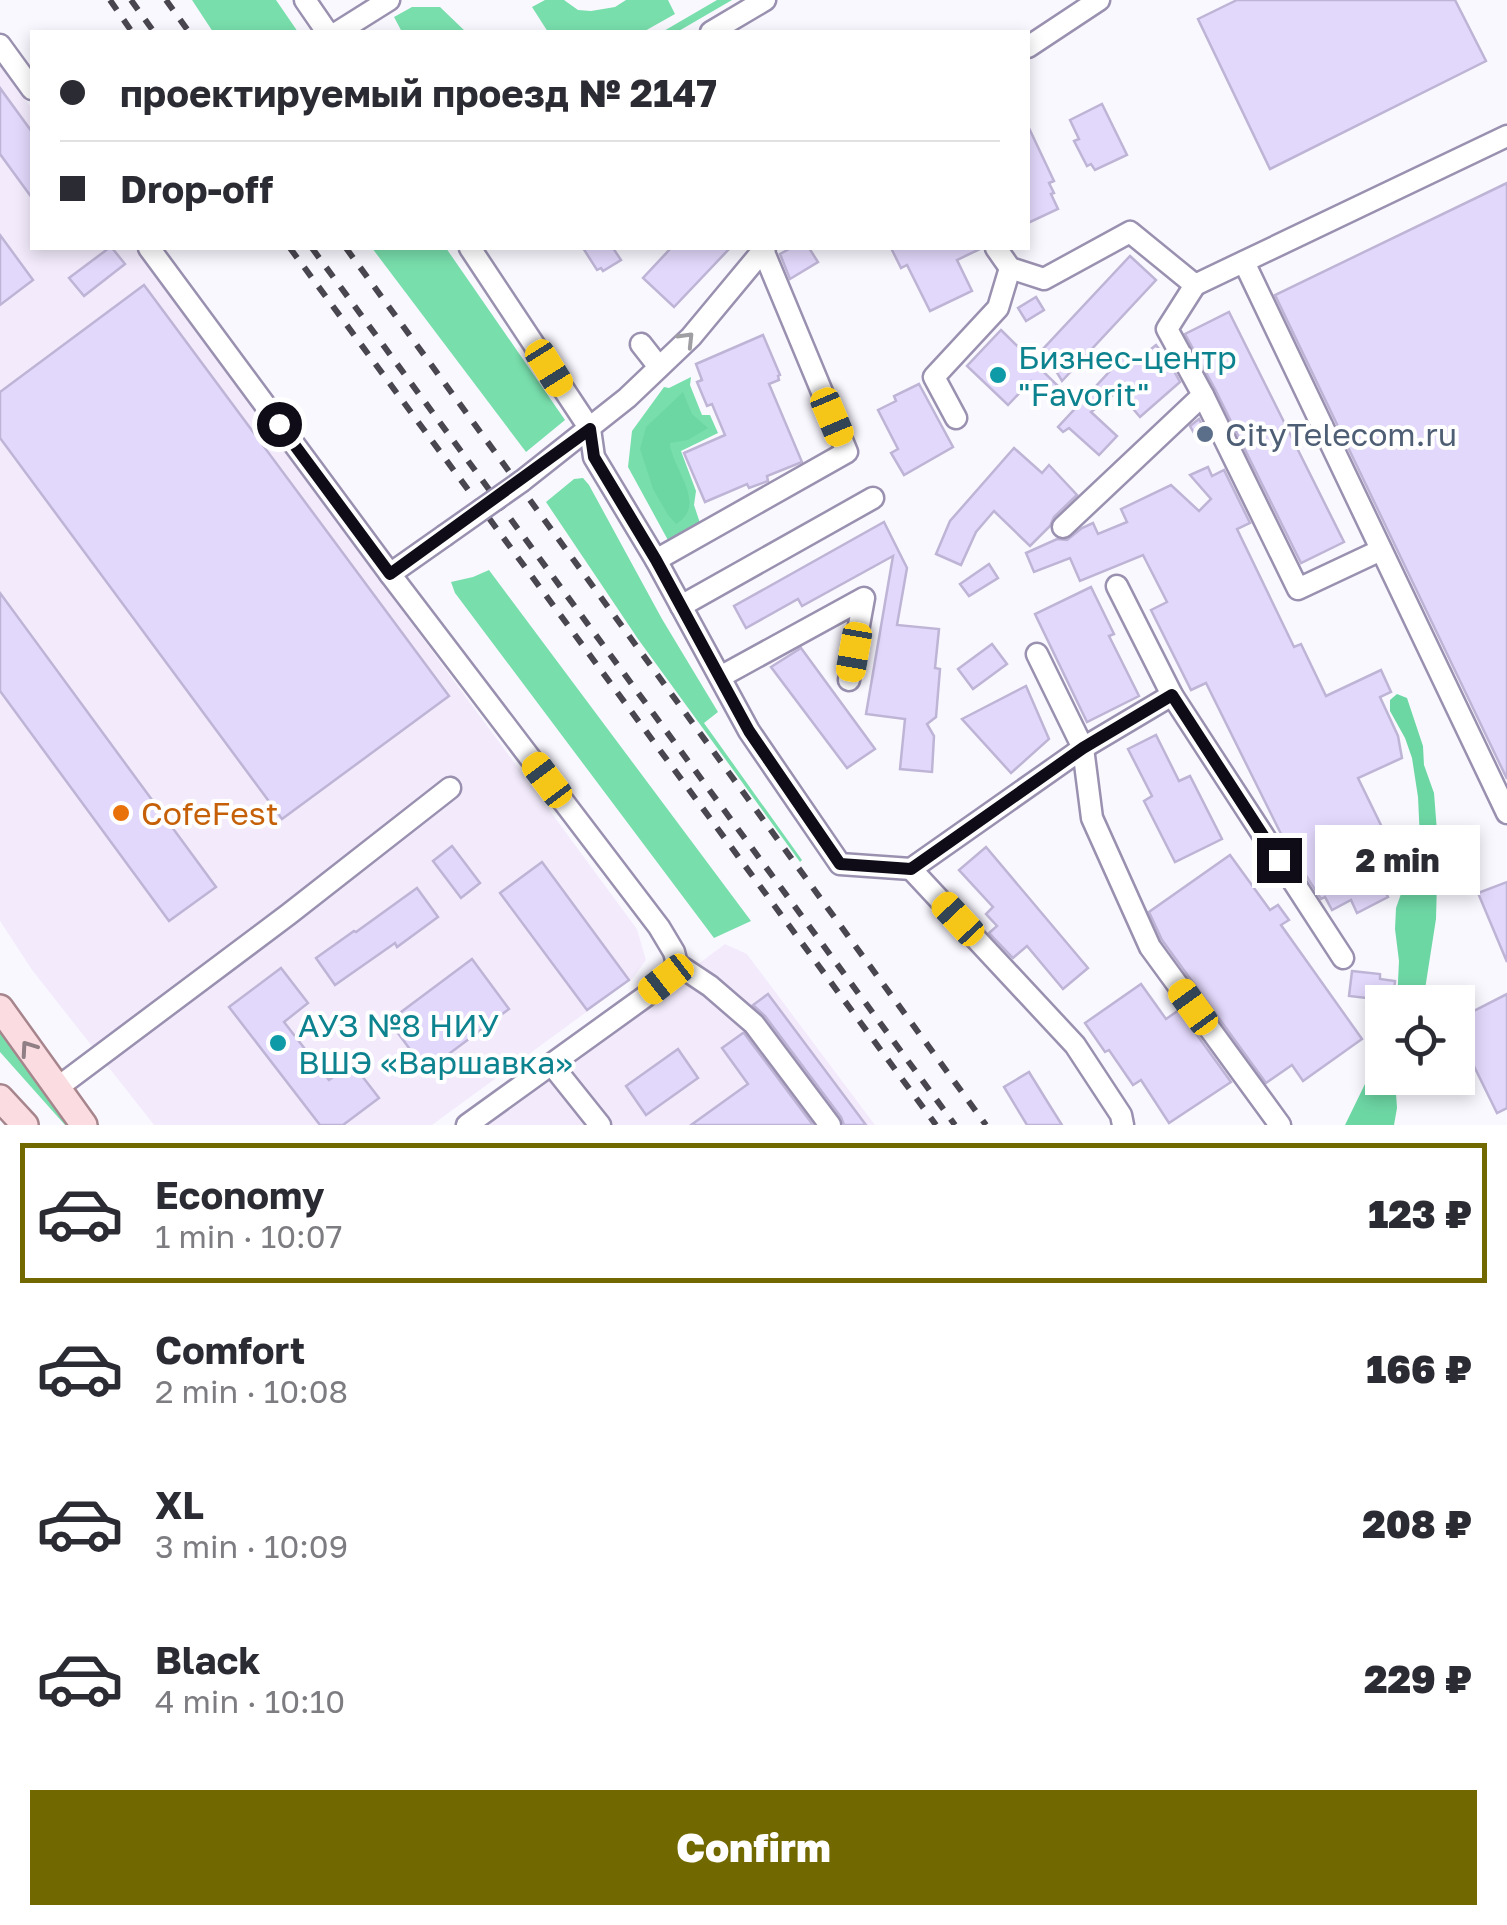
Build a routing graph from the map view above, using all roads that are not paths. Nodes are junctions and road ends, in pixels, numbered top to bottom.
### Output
1 (305, 0) edge
2 (389, 0) edge
3 (765, 0) edge
4 (1099, 0) edge
5 (326, 30) edge
6 (341, 30) edge
7 (715, 30) edge
8 (0, 44) edge
9 (1030, 46) edge
10 (30, 86) edge
11 (1507, 136) edge
12 (150, 250) edge
13 (471, 250) edge
14 (763, 250) edge
15 (764, 250) edge
16 (997, 250) edge
17 (1244, 262) junction
18 (1010, 268) junction
19 (1195, 286) junction
20 (641, 344) dead end
21 (659, 367) junction
22 (1203, 395) junction
23 (956, 418) dead end
24 (590, 429) junction
25 (873, 498) dead end
26 (1063, 526) dead end
27 (1381, 550) junction
28 (656, 560) junction
29 (390, 574) junction
30 (1117, 586) dead end
31 (681, 606) junction
32 (1037, 654) dead end
33 (720, 677) junction
34 (849, 680) dead end
35 (1172, 695) junction
36 (1083, 748) junction
37 (450, 788) dead end
38 (1507, 813) edge
39 (911, 869) junction
40 (1343, 958) dead end
41 (676, 964) junction
42 (0, 1008) edge
43 (552, 1065) junction
44 (56, 1088) junction
45 (0, 1098) edge
46 (26, 1125) edge
47 (84, 1125) edge
48 (467, 1125) edge
49 (600, 1125) edge
50 (830, 1125) edge
51 (1123, 1125) edge
52 (1280, 1125) edge

1 - 5 street
2 - 6 street
3 - 7 street
4 - 9 street
8 - 10 street
11 - 17 street
12 - 29 street
13 - 24 street
21 -> 14 street
15 - 28 street
16 - 18 street
17 - 19 street
17 - 27 street
18 - 19 street
18 - 23 street
19 - 22 street
20 - 21 street
21 - 24 street
22 - 26 street
22 - 27 street
24 - 28 street
24 - 29 street, bridge
25 - 31 street
27 - 38 street
28 - 31 street
29 - 41 street
30 - 35 street
31 - 33 street
32 - 36 street
33 - 34 street
33 - 39 street
35 - 36 street
35 - 40 street
36 - 39 street
36 - 52 street
37 - 44 street
39 - 51 street
41 - 43 street
41 - 50 street
44 -> 42 main road
43 - 48 street
43 - 49 street
44 - 47 main road
45 - 46 main road

